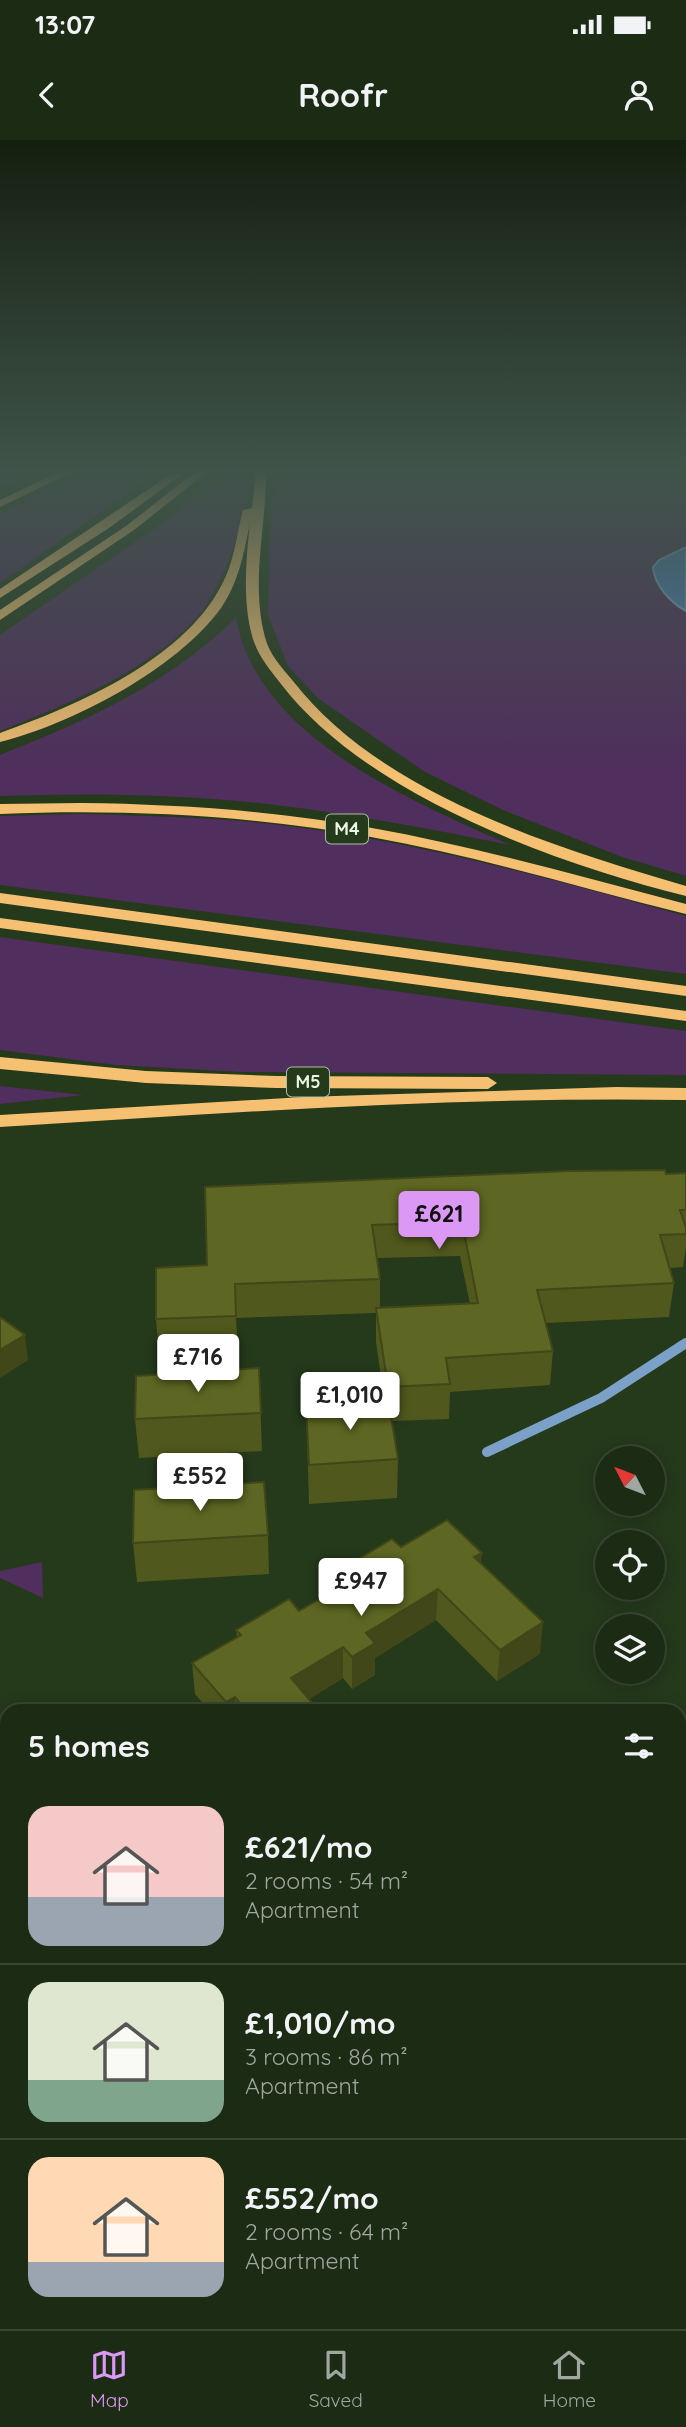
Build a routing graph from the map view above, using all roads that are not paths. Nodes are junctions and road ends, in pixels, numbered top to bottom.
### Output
1 (37, 570) edge
2 (68, 570) edge
3 (233, 570) edge
4 (254, 570) edge
5 (0, 594) edge
6 (0, 617) edge
7 (0, 738) edge
8 (0, 808) edge
9 (686, 891) edge
10 (0, 898) edge
11 (686, 909) edge
12 (0, 923) edge
13 (686, 991) edge
14 (686, 1016) edge
15 (0, 1063) edge
16 (616, 1093) junction
17 (686, 1094) edge
18 (0, 1121) edge

1 - 5 highway
2 - 6 highway
3 - 7 highway
4 - 9 highway
8 - 11 highway, M4
10 - 13 highway
12 - 14 highway
15 - 16 highway, M5
16 - 17 highway, M5
16 - 18 highway, M5

